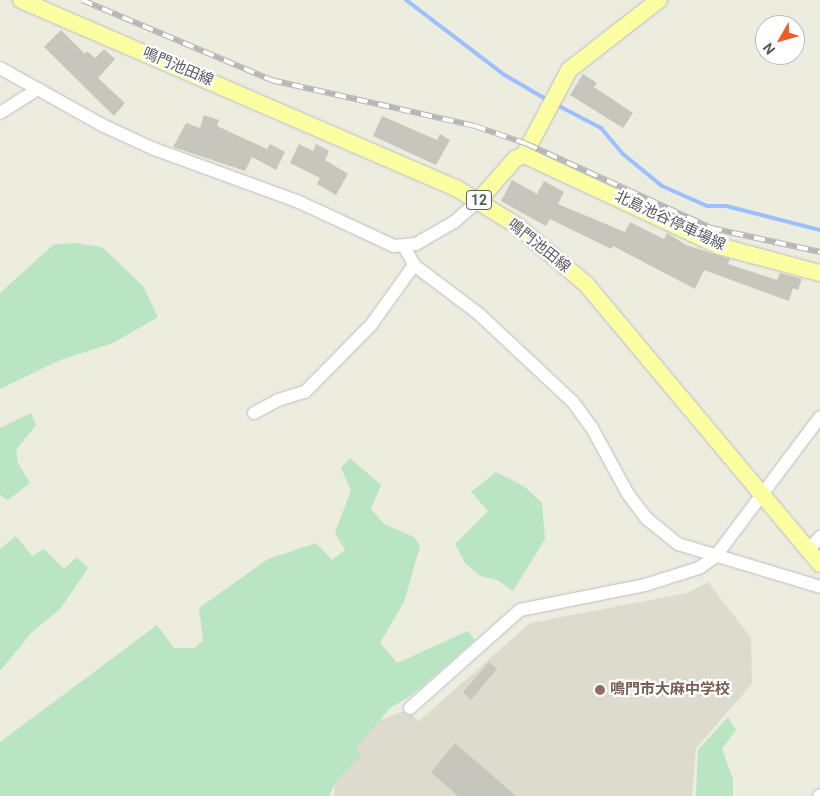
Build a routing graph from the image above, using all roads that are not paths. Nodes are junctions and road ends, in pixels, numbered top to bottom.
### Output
1 (21, 0) edge
2 (659, 0) edge
3 (0, 68) edge
4 (38, 89) junction
5 (0, 113) edge
6 (524, 155) junction
7 (479, 200) junction
8 (404, 246) junction
9 (414, 265) junction
10 (820, 273) edge
11 (254, 413) dead end
12 (820, 417) edge
13 (762, 496) junction
14 (820, 537) edge
15 (808, 550) junction
16 (715, 557) junction
17 (820, 564) edge
18 (820, 587) edge
19 (410, 708) dead end

1 - 7 main road, 鳴門池田線 / 12
2 - 6 main road
3 - 4 street
4 - 5 street
4 - 8 street
6 - 7 main road
6 - 10 main road, 北島池谷停車場線
7 - 8 street
7 - 13 main road, 鳴門池田線 / 12
8 - 9 street
9 - 11 street
9 - 16 street
12 - 13 street
13 - 15 main road, 鳴門池田線 / 12
13 - 16 street
14 - 15 street
15 - 17 main road, 鳴門池田線 / 12
16 - 18 street
16 - 19 street

